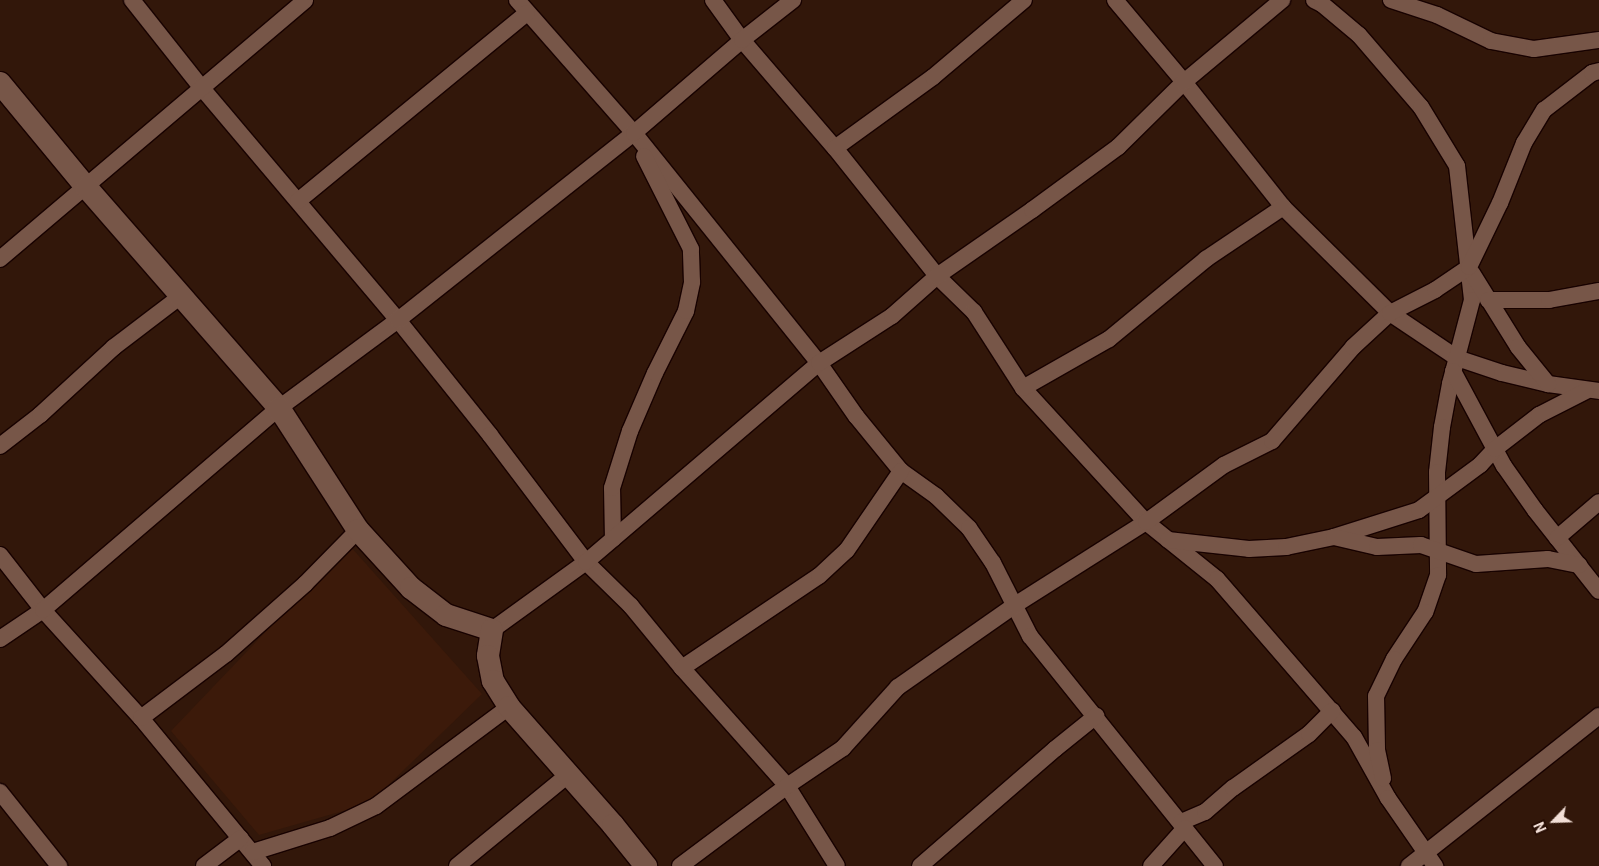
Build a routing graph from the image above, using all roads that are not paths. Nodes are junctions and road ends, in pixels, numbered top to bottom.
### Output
1 (132, 0) edge
2 (305, 0) edge
3 (713, 0) edge
4 (793, 0) edge
5 (1024, 0) edge
6 (1115, 0) edge
7 (1282, 0) edge
8 (1314, 0) edge
9 (1391, 0) edge
10 (522, 6) edge
11 (742, 40) junction
12 (1599, 40) edge
13 (1599, 71) edge
14 (1184, 82) junction
15 (0, 83) edge
16 (201, 87) junction
17 (634, 133) junction
18 (835, 148) junction
19 (87, 188) junction
20 (298, 201) junction
21 (1283, 207) junction
22 (0, 259) edge
23 (1468, 267) junction
24 (936, 276) junction
25 (1599, 291) edge
26 (182, 296) junction
27 (1488, 300) junction
28 (1390, 313) junction
29 (398, 320) junction
30 (819, 363) junction
31 (1455, 364) junction
32 (1548, 384) junction
33 (1023, 388) junction
34 (1592, 391) edge
35 (279, 408) junction
36 (0, 446) edge
37 (1495, 449) junction
38 (901, 471) junction
39 (1438, 498) junction
40 (1599, 502) edge
41 (1146, 522) junction
42 (358, 530) junction
43 (1334, 537) junction
44 (1557, 538) junction
45 (613, 539) junction
46 (1168, 540) junction
47 (1438, 549) junction
48 (0, 555) edge
49 (586, 562) junction
50 (1579, 565) junction
51 (1599, 591) edge
52 (1015, 605) junction
53 (44, 610) junction
54 (492, 630) junction
55 (0, 639) edge
56 (682, 668) junction
57 (509, 708) junction
58 (1332, 711) junction
59 (1096, 716) junction
60 (1599, 716) edge
61 (141, 718) junction
62 (569, 774) junction
63 (787, 786) junction
64 (0, 792) edge
65 (1388, 798) junction
66 (1183, 825) junction
67 (241, 838) junction
68 (253, 852) junction
69 (1431, 859) edge
70 (59, 866) edge
71 (204, 866) edge
72 (263, 866) edge
73 (457, 866) edge
74 (646, 866) edge
75 (680, 866) edge
76 (837, 866) edge
77 (920, 866) edge
78 (1151, 866) edge
79 (1215, 866) edge
80 (1409, 866) edge

1 - 16 street
2 - 16 street
3 - 11 street
4 - 11 street
5 - 18 street
6 - 14 street
7 - 14 street
8 - 23 street
9 - 12 street
10 - 17 street
10 - 20 street
11 - 17 street
11 - 18 street
13 - 23 street
14 - 21 street
14 - 24 street
15 - 19 street
16 - 19 street
16 - 20 street
17 - 29 street
17 - 30 street
17 - 45 street
18 - 24 street
19 - 22 street
19 - 26 street
20 - 29 street
21 - 28 street
21 - 33 street
23 - 27 street
23 - 28 street
23 - 31 street
24 - 30 street
24 - 33 street
25 - 27 street
26 - 35 street
26 - 36 street
27 - 32 street
28 - 31 street
28 - 41 street
29 - 35 street
29 - 49 street
30 - 38 street
30 - 45 street
31 - 32 street
31 - 37 street
31 - 39 street
32 - 34 street
33 - 41 street
34 - 37 street
35 - 42 street
35 - 53 street
37 - 39 street
37 - 44 street
38 - 52 street
38 - 56 street
39 - 43 street
39 - 47 street
40 - 44 street
41 - 46 street
41 - 52 street
42 - 54 street
42 - 61 street
43 - 46 street
43 - 47 street
44 - 50 street
45 - 49 street
46 - 58 street
47 - 50 street
47 - 65 street
48 - 53 street
49 - 54 street
49 - 56 street
50 - 51 street
52 - 59 street
52 - 63 street
53 - 55 street
53 - 61 street
54 - 57 street
56 - 63 street
57 - 62 street
57 - 68 street
58 - 65 street
58 - 66 street
59 - 66 street
59 - 77 street
60 - 69 street
61 - 67 street
62 - 73 street
62 - 74 street
63 - 75 street
63 - 76 street
64 - 70 street
65 - 69 street
66 - 78 street
66 - 79 street
67 - 68 street
67 - 71 street
68 - 72 street
69 - 80 street

